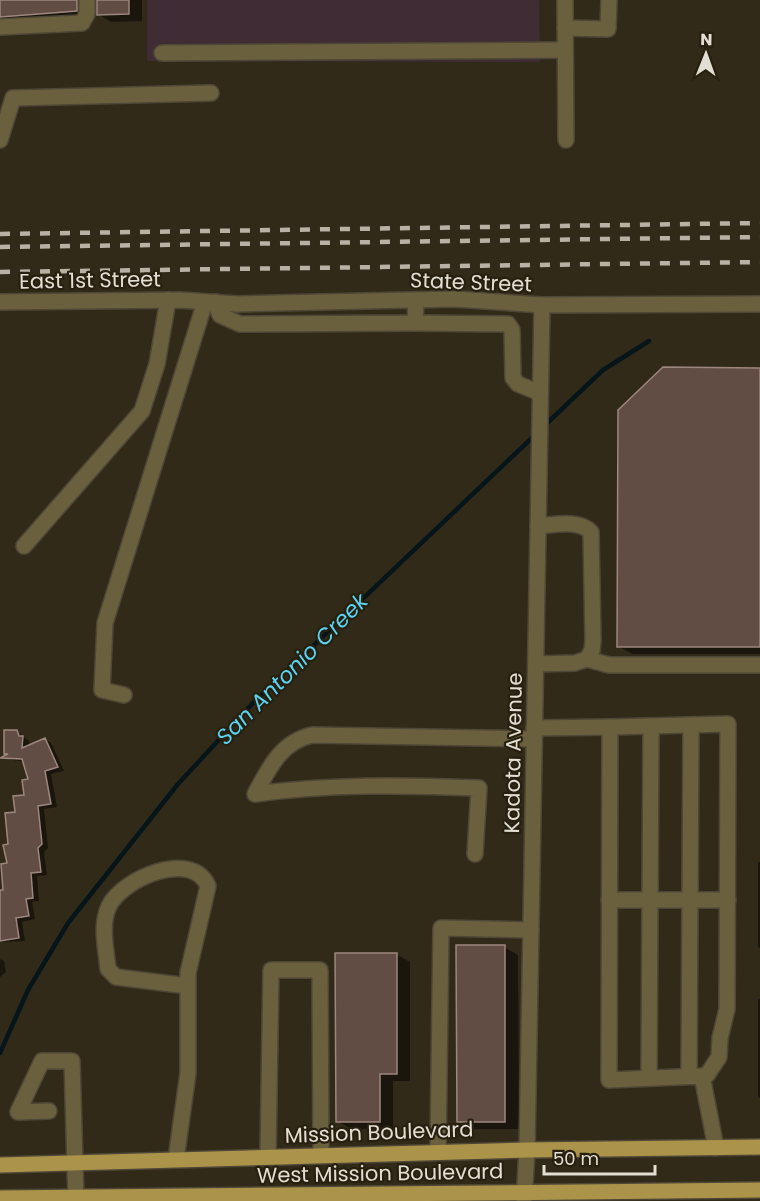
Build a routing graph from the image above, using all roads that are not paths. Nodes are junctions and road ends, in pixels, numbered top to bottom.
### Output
1 (87, 0) edge
2 (565, 0) edge
3 (609, 0) edge
4 (0, 27) edge
5 (565, 28) junction
6 (565, 50) junction
7 (162, 53) dead end
8 (211, 93) dead end
9 (566, 140) dead end
10 (0, 141) edge
11 (174, 300) junction
12 (416, 300) junction
13 (0, 302) edge
14 (210, 302) junction
15 (328, 302) junction
16 (283, 303) junction
17 (760, 304) edge
18 (542, 305) junction
19 (415, 323) junction
20 (283, 325) junction
21 (329, 325) junction
22 (540, 393) junction
23 (538, 526) junction
24 (24, 546) dead end
25 (587, 659) junction
26 (536, 664) junction
27 (760, 665) edge
28 (124, 695) dead end
29 (690, 725) junction
30 (651, 726) junction
31 (610, 727) junction
32 (534, 733) junction
33 (475, 854) dead end
34 (609, 900) junction
35 (650, 900) junction
36 (690, 900) junction
37 (728, 900) junction
38 (531, 930) junction
39 (188, 986) junction
40 (696, 1076) junction
41 (649, 1078) junction
42 (49, 1111) dead end
43 (760, 1147) edge
44 (716, 1148) junction
45 (527, 1150) junction
46 (438, 1152) junction
47 (321, 1155) junction
48 (268, 1156) junction
49 (176, 1159) junction
50 (77, 1161) junction
51 (0, 1165) edge
52 (760, 1190) edge
53 (524, 1196) edge
54 (384, 1198) edge
55 (2, 1199) edge
56 (197, 1199) edge
57 (76, 1200) edge

1 - 4 street
2 - 5 street
3 - 5 street
5 - 6 street
6 - 7 street
6 - 9 street
8 - 10 street
11 - 13 street, East 1st Street
11 - 14 street, State Street
11 - 24 street
12 - 15 street, State Street
12 - 18 street, State Street
12 - 19 street
14 - 16 street, State Street
14 - 20 street
14 - 28 street
15 - 16 street, State Street
15 - 21 street
16 - 20 street
17 - 18 street, State Street
18 - 22 street, Kadota Avenue
19 - 21 street
19 - 22 street
20 - 21 street
22 - 23 street, Kadota Avenue
23 - 25 street
23 - 26 street, Kadota Avenue
25 - 26 street
25 - 27 street
26 - 32 street, Kadota Avenue
29 - 30 street
29 - 36 street
29 - 37 street
30 - 31 street
30 - 35 street
31 - 32 street
31 - 34 street
32 - 33 street
32 - 38 street, Kadota Avenue
34 - 35 street
34 - 41 street
35 - 36 street
35 - 41 street
36 - 37 street
36 - 40 street
37 - 40 street
38 - 45 street, Kadota Avenue
38 - 46 street
39 - 39 street
39 - 49 street
40 - 41 street
40 - 44 street
42 - 50 street
43 - 44 main road, Mission Boulevard
44 - 45 main road, Mission Boulevard
45 - 46 main road, Mission Boulevard
45 - 53 street, Kadota Avenue
46 - 47 main road, Mission Boulevard
47 - 48 main road, Mission Boulevard
47 - 48 street
48 - 49 main road, Mission Boulevard
49 - 50 main road, Mission Boulevard
50 - 51 main road, Mission Boulevard
50 - 57 street
52 - 53 main road, West Mission Boulevard
53 - 54 main road, West Mission Boulevard
54 - 56 main road, West Mission Boulevard
55 - 57 main road, West Mission Boulevard
56 - 57 main road, West Mission Boulevard

